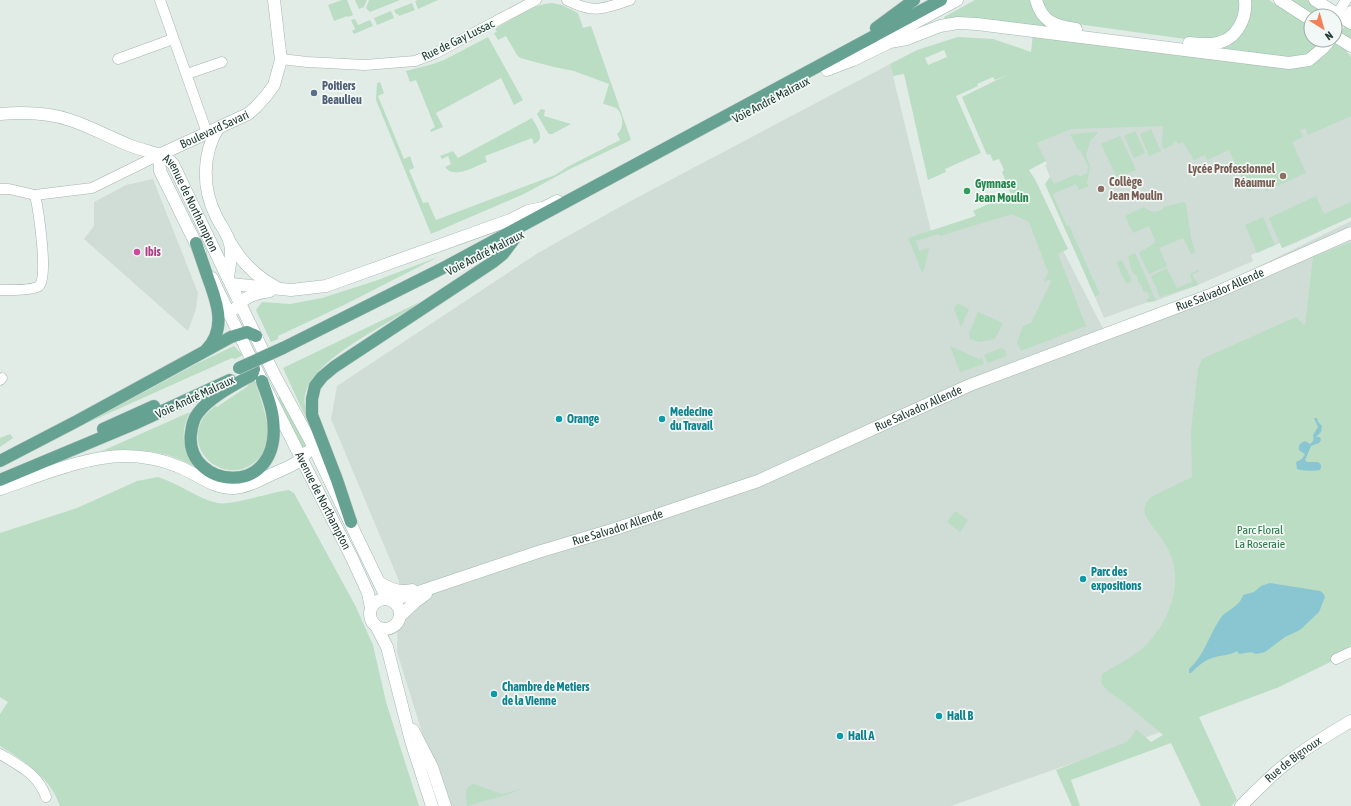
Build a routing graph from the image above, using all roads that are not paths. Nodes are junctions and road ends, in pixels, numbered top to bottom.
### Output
1 (160, 0) edge
2 (536, 0) edge
3 (567, 0) edge
4 (630, 0) edge
5 (914, 0) edge
6 (941, 0) edge
7 (958, 0) edge
8 (1036, 0) edge
9 (1245, 0) edge
10 (1280, 0) edge
11 (1315, 0) edge
12 (1346, 0) edge
13 (274, 2) edge
14 (1303, 15) edge
15 (1344, 17) edge
16 (174, 39) junction
17 (1323, 48) edge
18 (118, 59) dead end
19 (281, 59) junction
20 (222, 62) dead end
21 (825, 67) junction
22 (187, 74) junction
23 (0, 114) edge
24 (218, 128) junction
25 (207, 133) junction
26 (159, 155) junction
27 (0, 189) edge
28 (592, 189) junction
29 (35, 195) junction
30 (1351, 232) edge
31 (515, 238) junction
32 (196, 243) junction
33 (231, 244) junction
34 (230, 281) junction
35 (281, 289) junction
36 (0, 290) edge
37 (240, 302) junction
38 (231, 316) junction
39 (239, 334) junction
40 (256, 336) junction
41 (284, 351) junction
42 (204, 352) junction
43 (242, 374) junction
44 (262, 381) junction
45 (311, 442) junction
46 (302, 459) junction
47 (0, 461) edge
48 (0, 474) edge
49 (0, 480) edge
50 (0, 489) edge
51 (351, 522) junction
52 (481, 572) junction
53 (379, 582) junction
54 (389, 600) junction
55 (371, 608) junction
56 (397, 620) junction
57 (376, 626) junction
58 (1351, 652) edge
59 (1336, 659) dead end
60 (392, 667) junction
61 (402, 707) junction
62 (1351, 721) edge
63 (411, 741) junction
64 (0, 754) edge
65 (46, 798) dead end
66 (432, 806) edge
67 (440, 806) edge
68 (445, 806) edge
69 (1241, 806) edge

1 - 16 street
2 - 19 street, Rue de Gay Lussac
3 - 4 street
5 - 21 main road
6 - 21 main road, Voie André Malraux
7 - 21 street, Voie André Malraux
8 - 9 street
10 - 14 street
11 - 15 street
12 - 15 street
13 - 19 street, Boulevard Savari
16 - 18 street
16 - 22 street
17 - 21 street
19 - 24 street, Boulevard Savari
20 - 22 street
21 - 28 main road, Voie André Malraux
21 - 31 main road, Voie André Malraux
22 - 25 street
23 - 26 street
24 - 25 street, Boulevard Savari
24 - 33 street
25 - 26 street, Boulevard Savari
26 - 29 street
26 - 32 street, Avenue de Northampton
26 - 34 street, Avenue de Northampton
27 - 29 street
28 - 35 street
28 - 41 main road, Voie André Malraux
29 - 36 street
30 - 52 street, Rue Salvador Allende
31 - 41 main road, Voie André Malraux
31 - 51 main road
32 - 38 street, Avenue de Northampton
32 - 42 main road
33 - 34 street
33 - 35 street
34 - 35 street
34 - 37 street, Avenue de Northampton
35 - 37 street
37 - 38 street
37 - 40 street, Avenue de Northampton
38 - 39 street, Avenue de Northampton
39 - 40 main road
39 - 42 main road
39 - 44 street, Avenue de Northampton
40 - 45 street, Avenue de Northampton
41 - 43 main road, Voie André Malraux, bridge
41 - 43 main road, Voie André Malraux
42 - 47 main road
43 - 44 main road
43 - 48 main road, Voie André Malraux
43 - 49 main road, Voie André Malraux
44 - 46 street, Avenue de Northampton
45 - 46 street
45 - 51 street, Avenue de Northampton
46 - 50 street
46 - 55 street, Avenue de Northampton
51 - 53 street, Avenue de Northampton
52 - 53 street, Rue Salvador Allende
52 - 54 street, Rue Salvador Allende
52 - 56 street, Rue Salvador Allende
53 - 54 street, Avenue de Northampton
54 - 55 street
54 - 56 street
55 - 57 street
56 - 57 street
56 - 60 street
57 - 60 street
58 - 59 street
60 - 61 street
61 - 63 street
61 - 68 street
62 - 69 street, Rue de Bignoux
63 - 66 street
63 - 67 street
64 - 65 street

